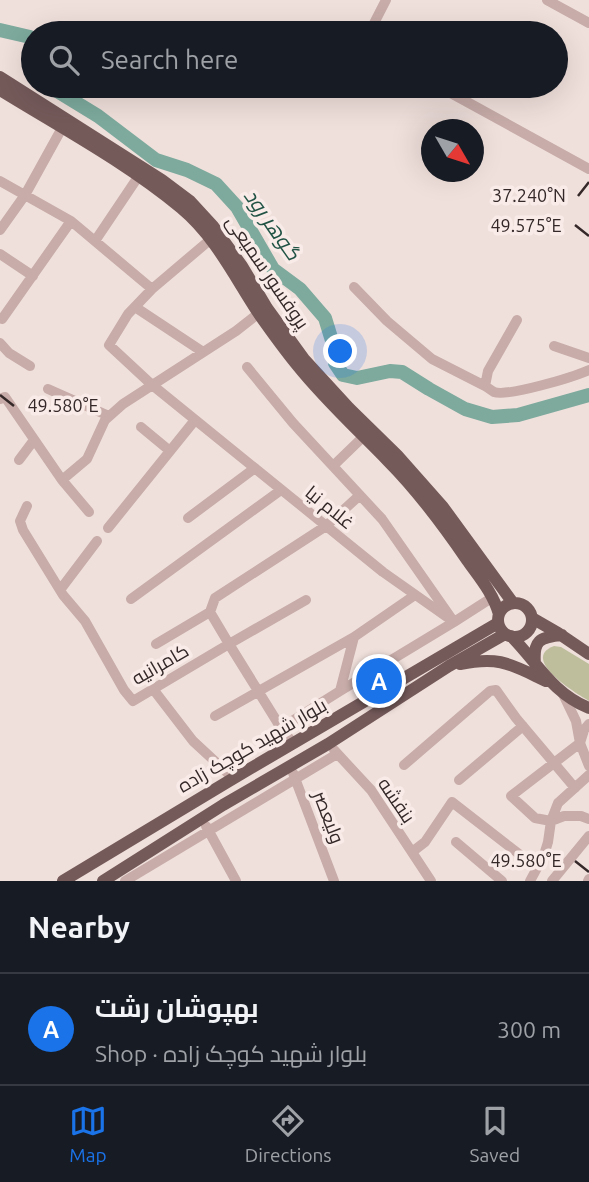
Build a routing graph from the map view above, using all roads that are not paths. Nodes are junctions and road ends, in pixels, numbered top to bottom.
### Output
1 (386, 0) edge
2 (547, 0) edge
3 (375, 21) edge
4 (589, 23) edge
5 (0, 77) edge
6 (0, 90) edge
7 (21, 90) edge
8 (33, 98) edge
9 (460, 98) edge
10 (62, 128) junction
11 (589, 169) edge
12 (138, 177) junction
13 (0, 181) edge
14 (25, 195) junction
15 (71, 221) junction
16 (0, 230) edge
17 (211, 239) junction
18 (94, 241) junction
19 (0, 254) edge
20 (33, 276) junction
21 (354, 287) dead end
22 (152, 289) junction
23 (135, 307) junction
24 (259, 313) junction
25 (2, 320) dead end
26 (517, 320) dead end
27 (0, 343) edge
28 (554, 346) dead end
29 (203, 352) junction
30 (589, 358) edge
31 (30, 366) dead end
32 (247, 368) dead end
33 (589, 370) edge
34 (151, 384) junction
35 (485, 386) junction
36 (48, 389) dead end
37 (0, 399) edge
38 (109, 416) junction
39 (195, 420) junction
40 (141, 427) dead end
41 (363, 437) junction
42 (34, 440) junction
43 (170, 452) junction
44 (19, 460) dead end
45 (333, 466) junction
46 (255, 468) junction
47 (62, 480) junction
48 (281, 489) junction
49 (360, 495) junction
50 (27, 506) dead end
51 (89, 512) dead end
52 (188, 518) dead end
53 (326, 526) junction
54 (108, 528) dead end
55 (97, 541) dead end
56 (60, 590) junction
57 (415, 595) junction
58 (493, 597) junction
59 (131, 598) dead end
60 (306, 600) dead end
61 (513, 603) junction
62 (210, 612) junction
63 (532, 618) junction
64 (454, 622) junction
65 (503, 627) junction
66 (480, 633) junction
67 (562, 635) junction
68 (354, 637) junction
69 (156, 644) dead end
70 (229, 644) junction
71 (589, 654) edge
72 (535, 665) junction
73 (449, 666) junction
74 (556, 687) junction
75 (153, 689) junction
76 (259, 691) junction
77 (340, 691) junction
78 (589, 708) edge
79 (215, 716) dead end
80 (589, 724) edge
81 (523, 726) junction
82 (281, 728) junction
83 (293, 743) junction
84 (580, 743) junction
85 (328, 744) junction
86 (337, 754) junction
87 (554, 763) junction
88 (404, 765) dead end
89 (589, 766) edge
90 (293, 772) junction
91 (589, 775) edge
92 (233, 778) junction
93 (459, 780) dead end
94 (575, 788) junction
95 (202, 818) junction
96 (589, 819) edge
97 (551, 821) junction
98 (209, 832) junction
99 (589, 836) edge
100 (456, 842) dead end
101 (412, 852) junction
102 (537, 868) junction
103 (487, 876) edge
104 (109, 879) edge
105 (63, 881) edge
106 (125, 881) edge
107 (236, 881) edge
108 (334, 881) edge
109 (431, 881) edge
110 (502, 881) edge
111 (530, 881) edge
112 (552, 881) edge

1 - 3 street
2 - 4 street
5 - 7 main road, پروفسور سمیعی
6 - 10 main road, پروفسور سمیعی
8 - 61 main road, پروفسور سمیعی
9 - 11 street
10 - 12 main road, پروفسور سمیعی
10 - 14 street
12 - 17 main road, پروفسور سمیعی
12 - 18 street
13 - 14 street
14 - 15 street
14 - 16 street
15 - 18 street
15 - 20 street
17 - 22 street, غلام نیا
17 - 24 main road, پروفسور سمیعی
18 - 22 street
19 - 20 street
20 - 25 street
21 - 35 street
22 - 23 street, غلام نیا
23 - 29 street
23 - 34 street, غلام نیا
24 - 29 street
24 - 41 main road, پروفسور سمیعی
26 - 35 street
27 - 31 street
28 - 30 street
29 - 34 street
32 - 45 street
33 - 35 street
34 - 38 street
34 - 39 street, غلام نیا
36 - 38 street
37 - 42 street
38 - 47 street
39 - 43 street
39 - 46 street, غلام نیا
40 - 43 street
41 - 45 street
41 - 58 main road, پروفسور سمیعی
42 - 44 street
42 - 47 street
43 - 54 street
45 - 49 street
46 - 48 street, غلام نیا
46 - 52 street
47 - 51 street
48 - 53 street, غلام نیا
48 - 59 street
49 - 53 street
49 - 64 street
50 - 56 street, کامرانیه
53 - 57 street, غلام نیا
53 - 62 street
55 - 56 street
56 - 75 street, کامرانیه
57 - 64 street, غلام نیا
57 - 68 street
58 - 64 street
58 - 65 main road, پروفسور سمیعی
58 - 66 main road
60 - 70 street, کامرانیه
61 - 63 main road
61 - 65 main road
62 - 69 street
62 - 70 street
63 - 65 main road
63 - 67 main road
64 - 77 street
65 - 66 main road, بلوار شهید کوچک زاده
65 - 72 main road
65 - 73 main road, بلوار شهید کوچک زاده
66 - 83 main road, بلوار شهید کوچک زاده
67 - 71 main road
67 - 72 main road
68 - 76 street
68 - 77 street
70 - 75 street, کامرانیه
70 - 76 street
72 - 74 main road
73 - 74 main road
73 - 85 main road, بلوار شهید کوچک زاده
74 - 78 main road
74 - 84 street
75 - 92 street
76 - 79 street
76 - 82 street
77 - 82 street
80 - 84 street
81 - 87 street
81 - 88 street
81 - 93 street
82 - 83 street
83 - 92 main road, بلوار شهید کوچک زاده
84 - 87 street
84 - 89 street
85 - 86 street, بنفشه
85 - 90 main road, بلوار شهید کوچک زاده
86 - 90 street
86 - 101 street, بنفشه
87 - 94 street
87 - 97 street
90 - 95 main road, بلوار شهید کوچک زاده
90 - 98 street
90 - 108 street, ولیعصر
91 - 94 street
92 - 105 main road, بلوار شهید کوچک زاده
94 - 97 street
95 - 98 street
95 - 104 main road, بلوار شهید کوچک زاده
96 - 97 street
97 - 102 street
98 - 106 street
98 - 107 street
99 - 112 street
100 - 103 street
101 - 102 street
101 - 109 street, بنفشه
102 - 111 street
103 - 110 street

